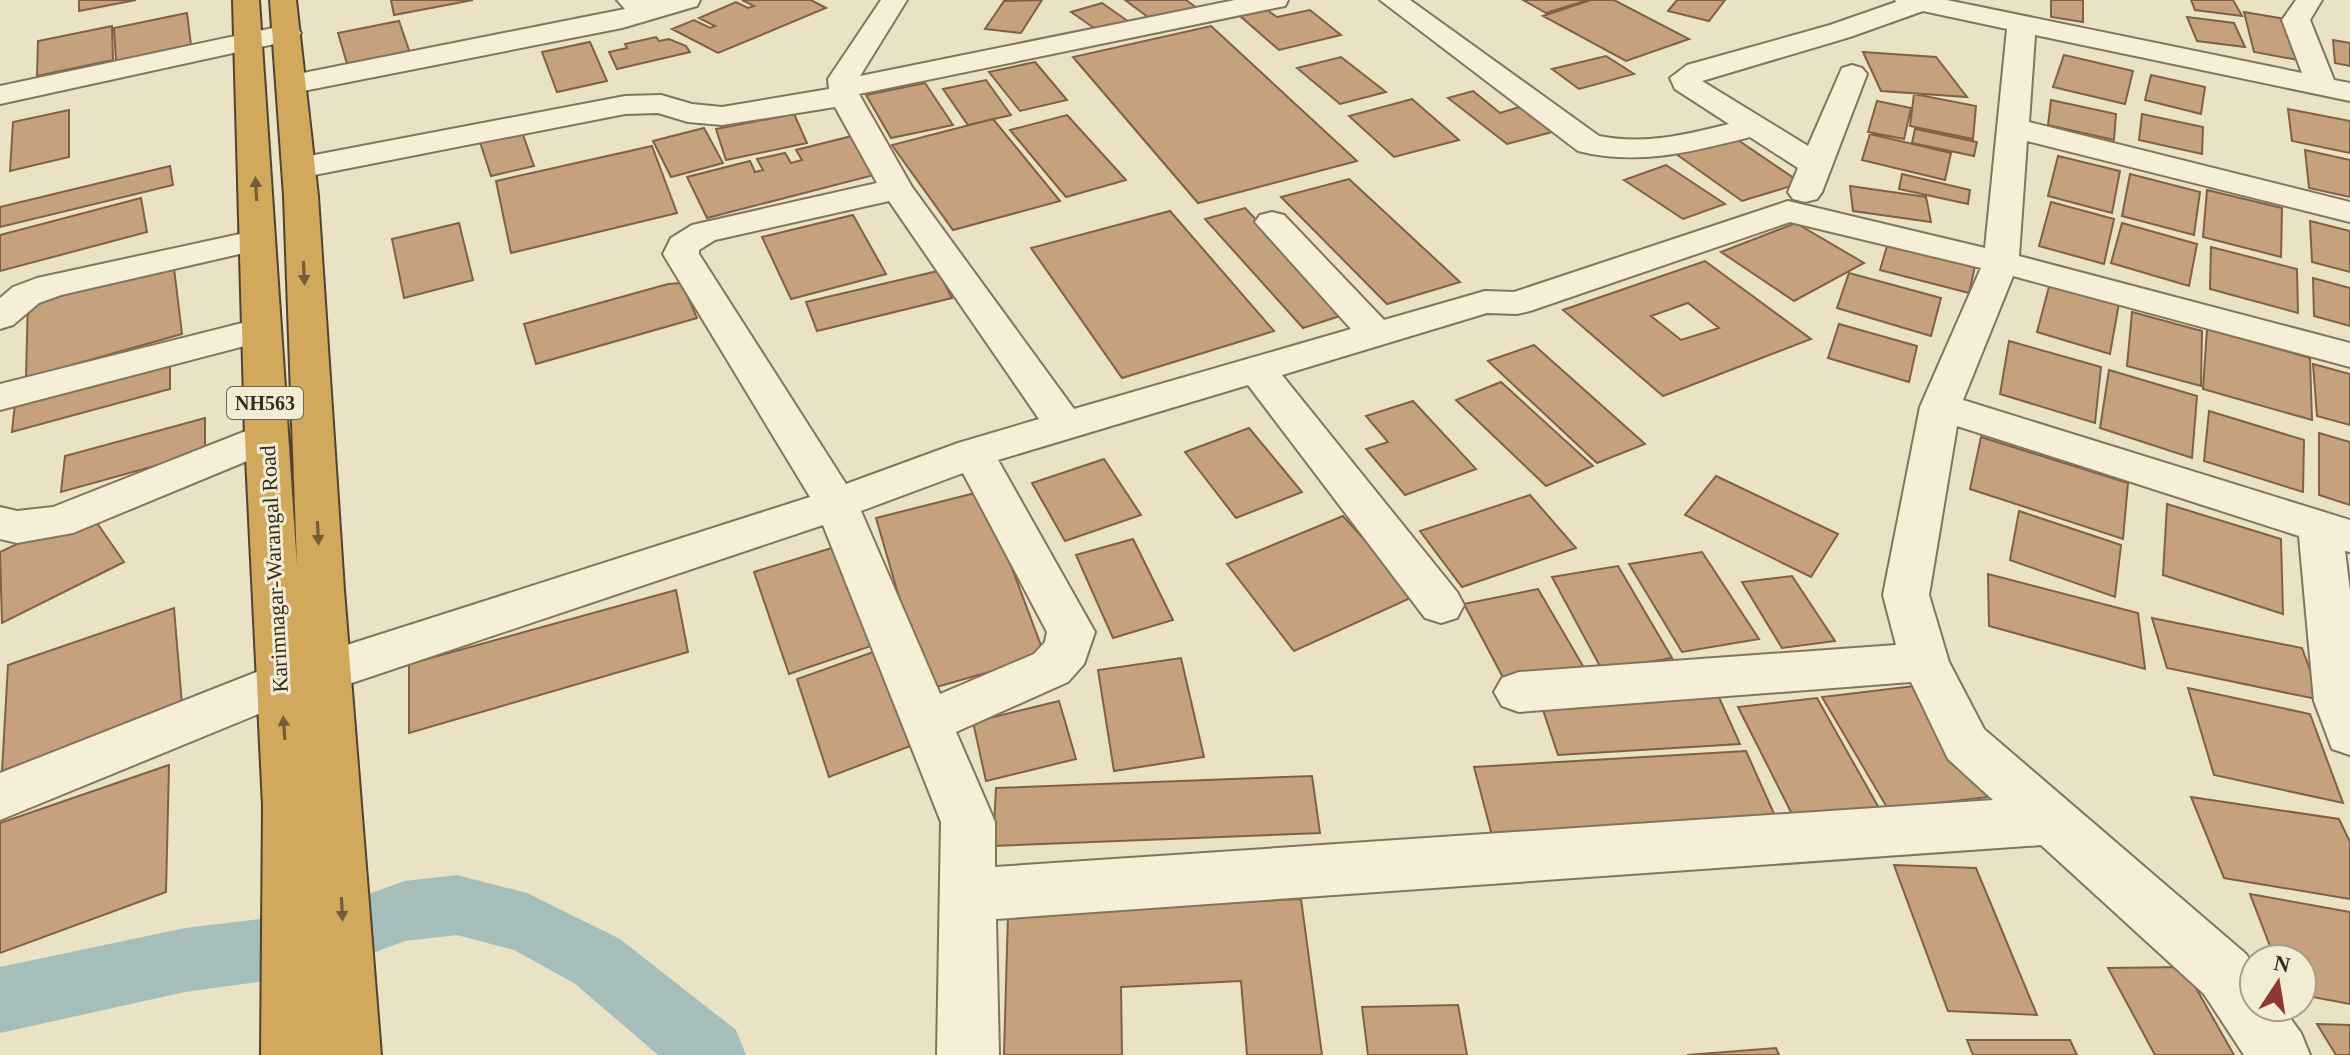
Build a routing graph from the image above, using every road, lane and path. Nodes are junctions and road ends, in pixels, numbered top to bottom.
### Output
1 (246, 0) edge
2 (687, 0) edge
3 (894, 0) edge
4 (1275, 0) edge
5 (1393, 0) edge
6 (2309, 0) edge
7 (1914, 1) edge
8 (632, 8) edge
9 (285, 16) edge
10 (2022, 22) junction
11 (248, 41) junction
12 (1852, 74) dead end
13 (293, 84) junction
14 (2322, 86) junction
15 (844, 92) junction
16 (2350, 92) edge
17 (0, 95) edge
18 (1754, 127) junction
19 (2015, 128) junction
20 (1816, 165) junction
21 (299, 168) junction
22 (897, 189) junction
23 (2350, 212) edge
24 (1798, 213) junction
25 (1272, 222) dead end
26 (258, 240) junction
27 (2001, 262) junction
28 (0, 317) edge
29 (262, 330) junction
30 (1376, 334) junction
31 (2350, 355) edge
32 (1256, 369) junction
33 (0, 397) edge
34 (1940, 407) junction
35 (1065, 426) junction
36 (266, 437) junction
37 (973, 453) junction
38 (836, 504) junction
39 (0, 523) edge
40 (2335, 531) edge
41 (1441, 605) dead end
42 (1925, 662) junction
43 (303, 678) junction
44 (1519, 692) dead end
45 (927, 722) junction
46 (2350, 734) edge
47 (0, 797) edge
48 (2052, 820) junction
49 (314, 841) junction
50 (968, 895) junction
51 (292, 1055) edge
52 (350, 1055) edge
53 (968, 1055) edge
54 (2279, 1055) edge

1 - 11 highway, Karimnagar-Warangal Road / NH563
2 - 8 street
3 - 15 street
4 - 15 street
5 - 18 street
6 - 14 street
7 - 10 street
7 - 18 street
8 - 13 street
9 - 11 street
9 - 13 highway, Karimnagar-Warangal Road / NH563
10 - 14 street
10 - 19 street
11 - 17 street
26 -> 11 highway, Karimnagar-Warangal Road / NH563
12 - 20 street
13 - 21 highway, Karimnagar-Warangal Road / NH563
14 - 16 street
15 - 21 street
15 - 22 street
18 - 20 street
19 - 23 street
19 - 27 street
20 - 24 street
21 -> 43 highway, Karimnagar-Warangal Road / NH563
22 - 35 street
22 - 38 street
24 - 27 street
24 - 30 street
25 - 30 street
26 - 28 street
26 - 29 highway, Karimnagar-Warangal Road / NH563
27 - 31 street
27 - 34 street
29 - 33 street
29 - 36 highway, Karimnagar-Warangal Road / NH563
30 - 32 street
32 - 35 street
32 - 41 street
34 - 40 street
34 - 42 street
35 - 37 street
36 - 39 street
36 - 43 highway, Karimnagar-Warangal Road / NH563
37 - 38 street
37 - 45 street
38 - 43 street
38 - 45 street
40 - 46 street
42 - 44 street
42 - 48 street
43 - 47 street
49 -> 43 highway, Karimnagar-Warangal Road / NH563
43 - 49 highway, Karimnagar-Warangal Road / NH563
45 - 50 street
48 - 50 street
48 - 54 street
49 - 51 highway, NH563
49 -> 52 highway, NH563
50 - 53 street

